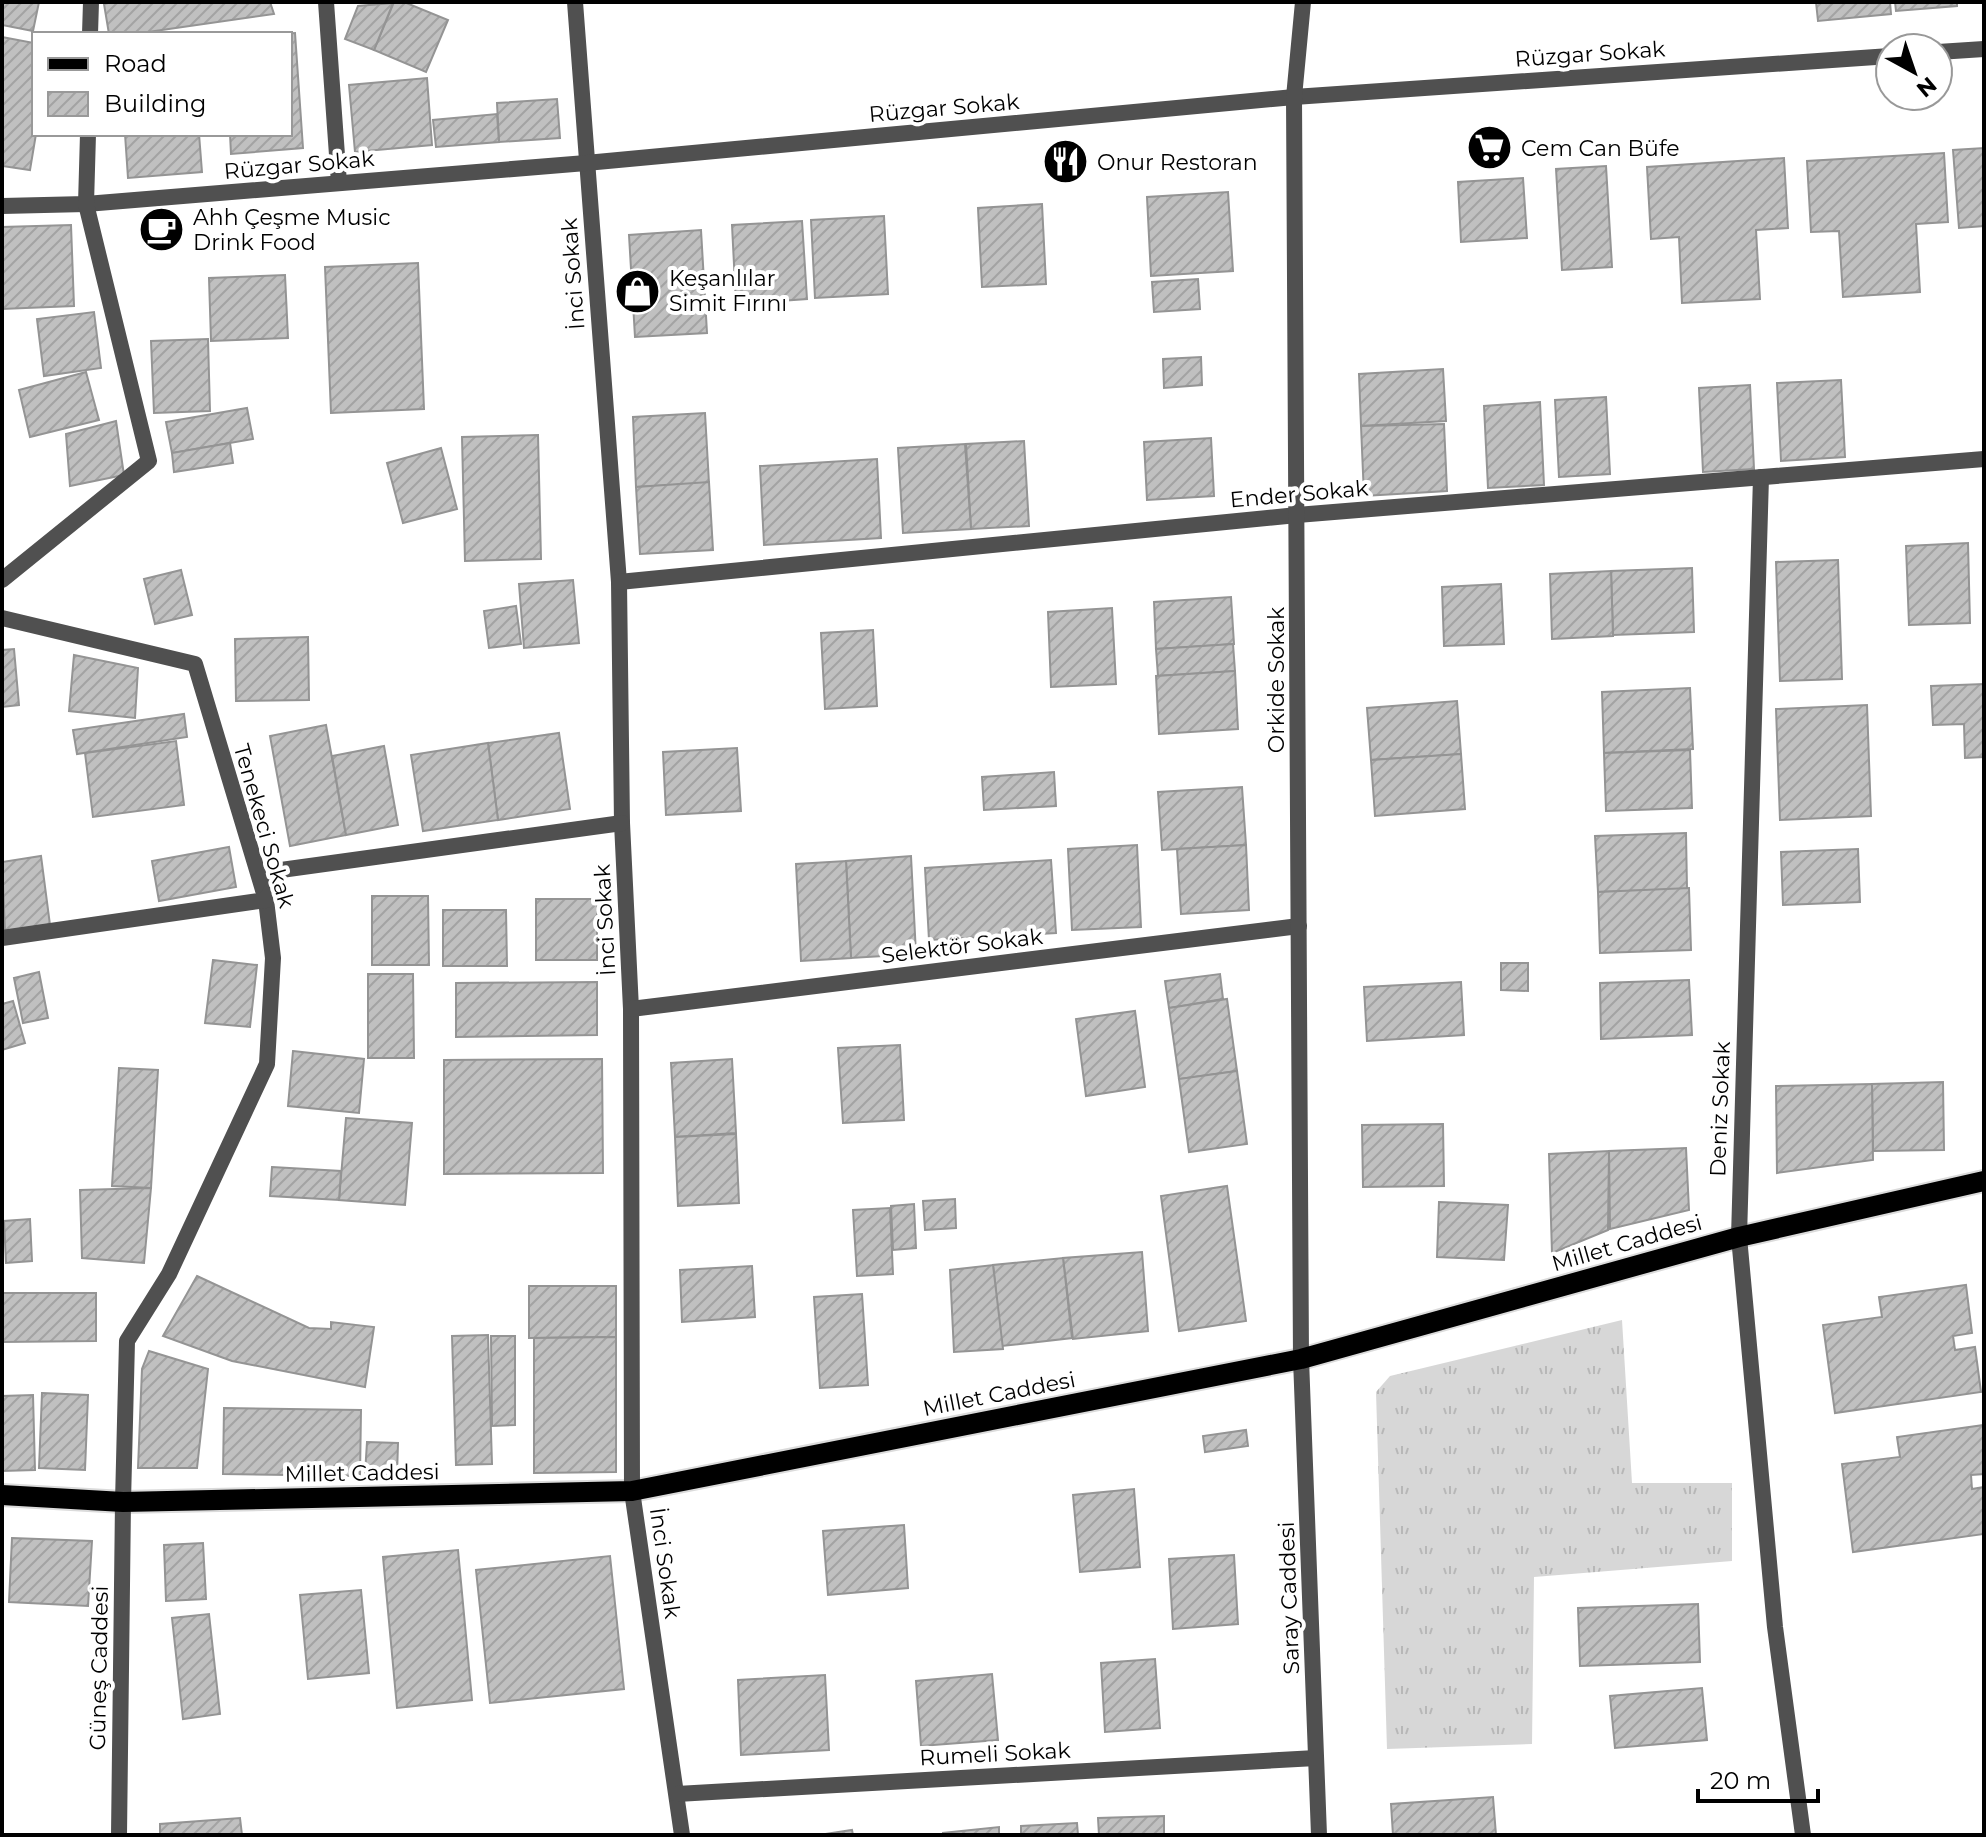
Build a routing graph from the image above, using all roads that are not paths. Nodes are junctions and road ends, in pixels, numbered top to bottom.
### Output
1 (91, 2) edge
2 (326, 2) edge
3 (575, 2) edge
4 (1303, 2) edge
5 (90, 32) edge
6 (1984, 49) edge
7 (1954, 51) edge
8 (1874, 57) edge
9 (1294, 97) junction
10 (88, 136) edge
11 (586, 163) junction
12 (339, 183) junction
13 (86, 204) junction
14 (2, 206) edge
15 (1984, 459) edge
16 (1761, 477) junction
17 (1297, 515) junction
18 (2, 580) edge
19 (619, 582) junction
20 (2, 618) edge
21 (622, 823) junction
22 (266, 900) junction
23 (1299, 926) junction
24 (2, 938) edge
25 (631, 1009) junction
26 (1984, 1181) edge
27 (1739, 1237) junction
28 (1301, 1359) junction
29 (632, 1491) junction
30 (2, 1495) edge
31 (123, 1502) junction
32 (1316, 1758) junction
33 (677, 1794) junction
34 (119, 1835) edge
35 (682, 1835) edge
36 (1319, 1835) edge
37 (1803, 1835) edge

1 - 5 street
2 - 12 street
3 - 11 street, İnci Sokak
4 - 9 street, Orkide Sokak
6 - 7 street
8 - 9 street, Rüzgar Sokak
9 - 11 street, Rüzgar Sokak
9 - 17 street, Orkide Sokak
10 - 13 street
11 - 12 street, Rüzgar Sokak
11 - 19 street, İnci Sokak
12 - 13 street, Rüzgar Sokak
13 - 14 street, Rüzgar Sokak
13 - 18 street
15 - 16 street, Ender Sokak
16 - 17 street, Ender Sokak
16 - 27 street, Deniz Sokak
17 - 19 street, Ender Sokak
17 - 23 street, Orkide Sokak
19 - 21 street, İnci Sokak
20 - 22 street, Tenekeci Sokak
21 - 22 street
21 - 25 street, İnci Sokak
22 - 24 street
22 - 31 street, Tenekeci Sokak
23 - 25 street, Selektör Sokak
23 - 28 street, Orkide Sokak
25 - 29 street, İnci Sokak
26 - 27 main road, Millet Caddesi
27 - 28 main road, Millet Caddesi
27 - 37 street, Deniz Sokak
28 - 29 main road, Millet Caddesi
28 - 32 street, Saray Caddesi
29 - 31 main road, Millet Caddesi
29 - 33 street, İnci Sokak
30 - 31 main road, Millet Caddesi
31 - 34 street, Güneş Caddesi
32 - 33 street, Rumeli Sokak
32 - 36 street, Saray Caddesi
33 - 35 street, İnci Sokak

